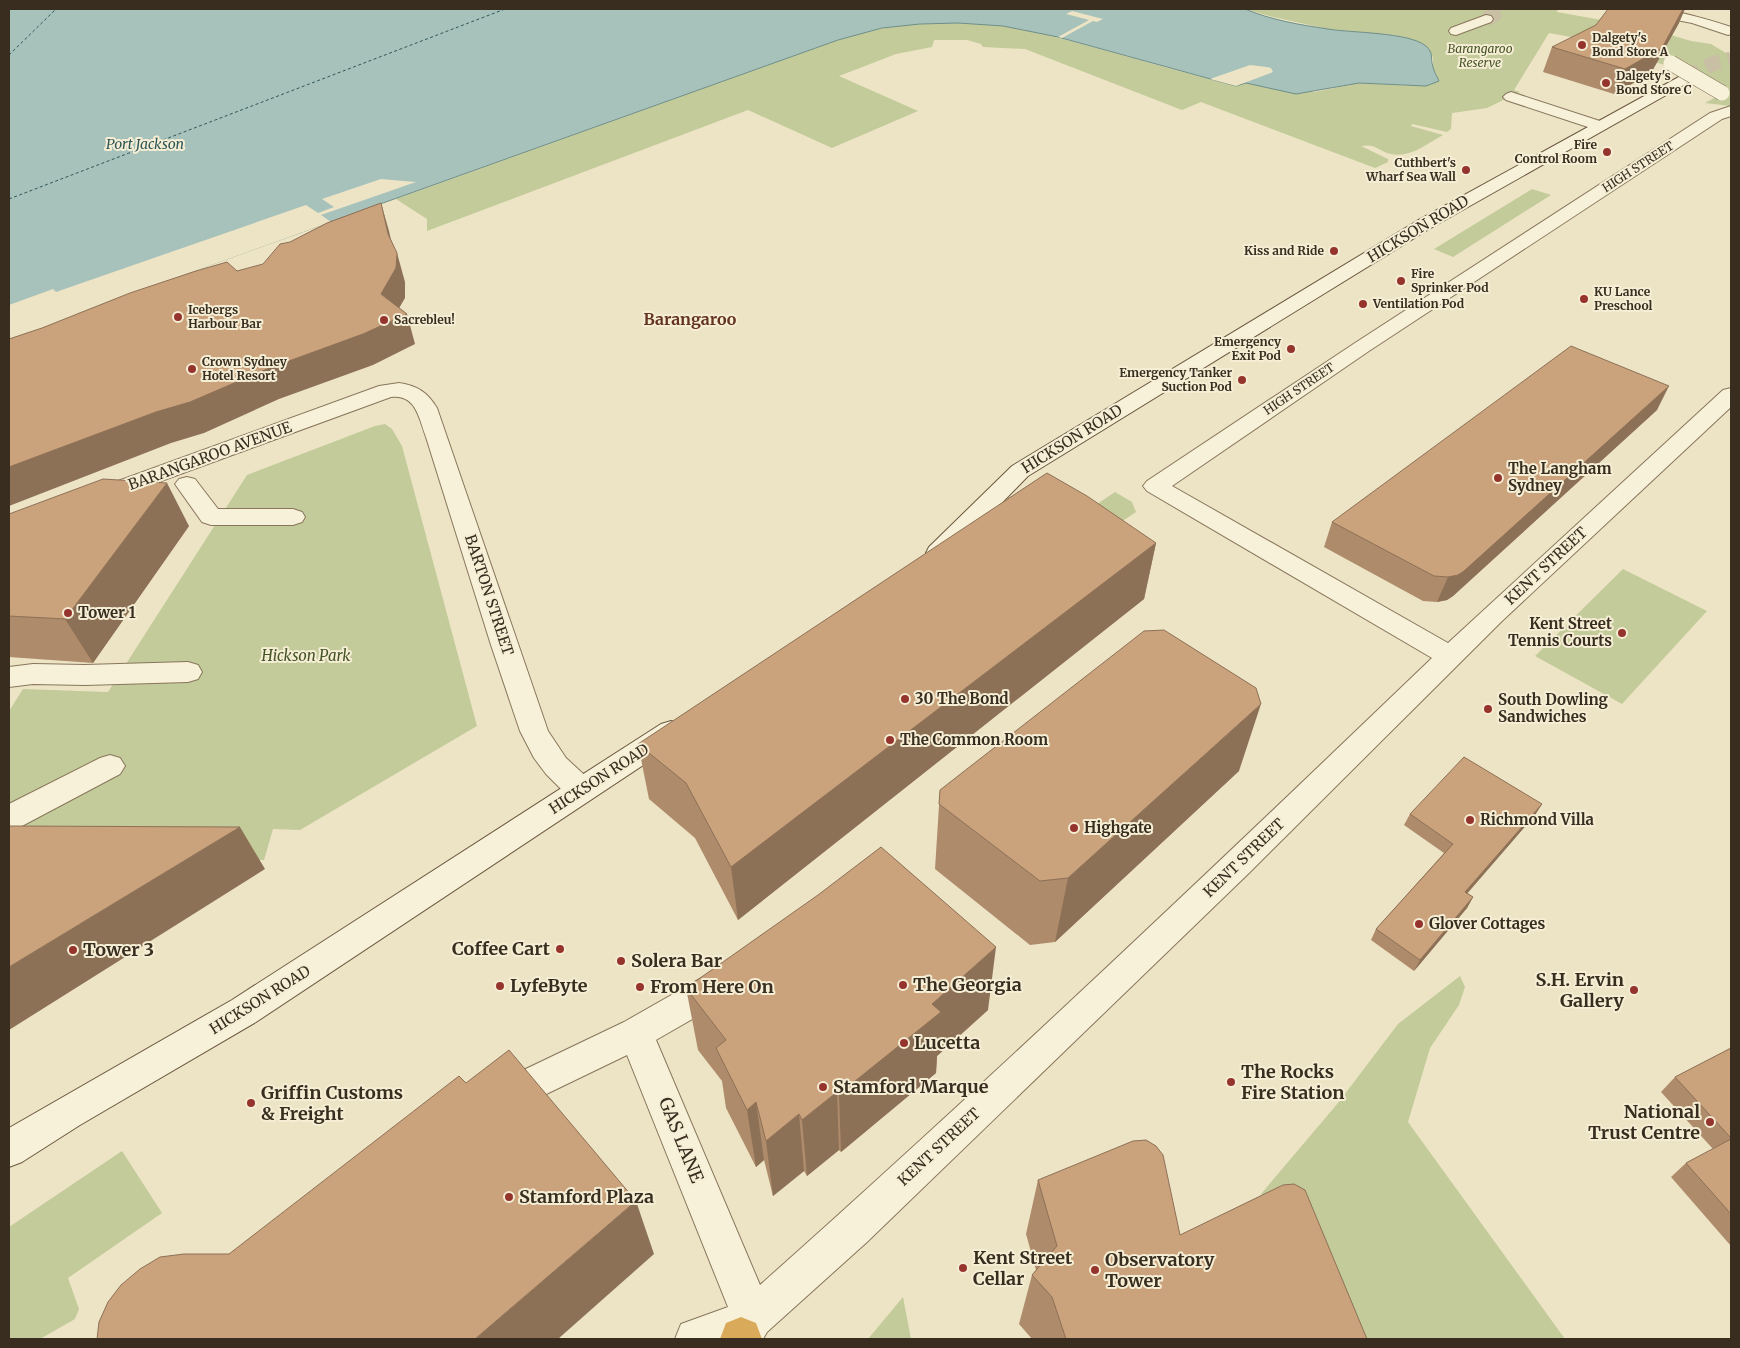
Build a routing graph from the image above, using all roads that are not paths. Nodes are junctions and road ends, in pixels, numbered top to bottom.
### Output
1 (1641, 9) edge
2 (1669, 11) edge
3 (1486, 19) dead end
4 (1456, 31) dead end
5 (1729, 35) edge
6 (1671, 63) edge
7 (1686, 78) tunnel mouth
8 (1511, 97) dead end
9 (1728, 101) edge
10 (1600, 126) junction
11 (412, 391) joint
12 (1731, 396) edge
13 (187, 484) dead end
14 (81, 503) edge
15 (293, 518) dead end
16 (921, 566) edge
17 (1450, 656) junction
18 (188, 672) dead end
19 (9, 677) edge
20 (694, 717) edge
21 (110, 766) dead end
22 (581, 790) junction
23 (9, 818) edge
24 (746, 967) edge
25 (636, 1033) junction
26 (475, 1112) edge
27 (9, 1149) edge
28 (744, 1333) edge
29 (696, 1339) edge

1 - 2 street
2 - 5 street
3 - 4 street
6 - 9 street, bridge
7 - 10 street, HICKSON ROAD
8 - 10 street
9 - 17 street, HIGH STREET
10 - 16 street, HICKSON ROAD
11 - 14 street, BARANGAROO AVENUE
11 - 22 street, BARTON STREET
12 - 17 street, KENT STREET
13 - 15 street
17 - 28 street, KENT STREET
18 - 19 street
20 - 22 street, HICKSON ROAD
21 - 23 street
22 - 27 street, HICKSON ROAD
24 - 25 street
25 - 26 street
25 - 28 street, GAS LANE
28 - 29 street, KENT STREET

